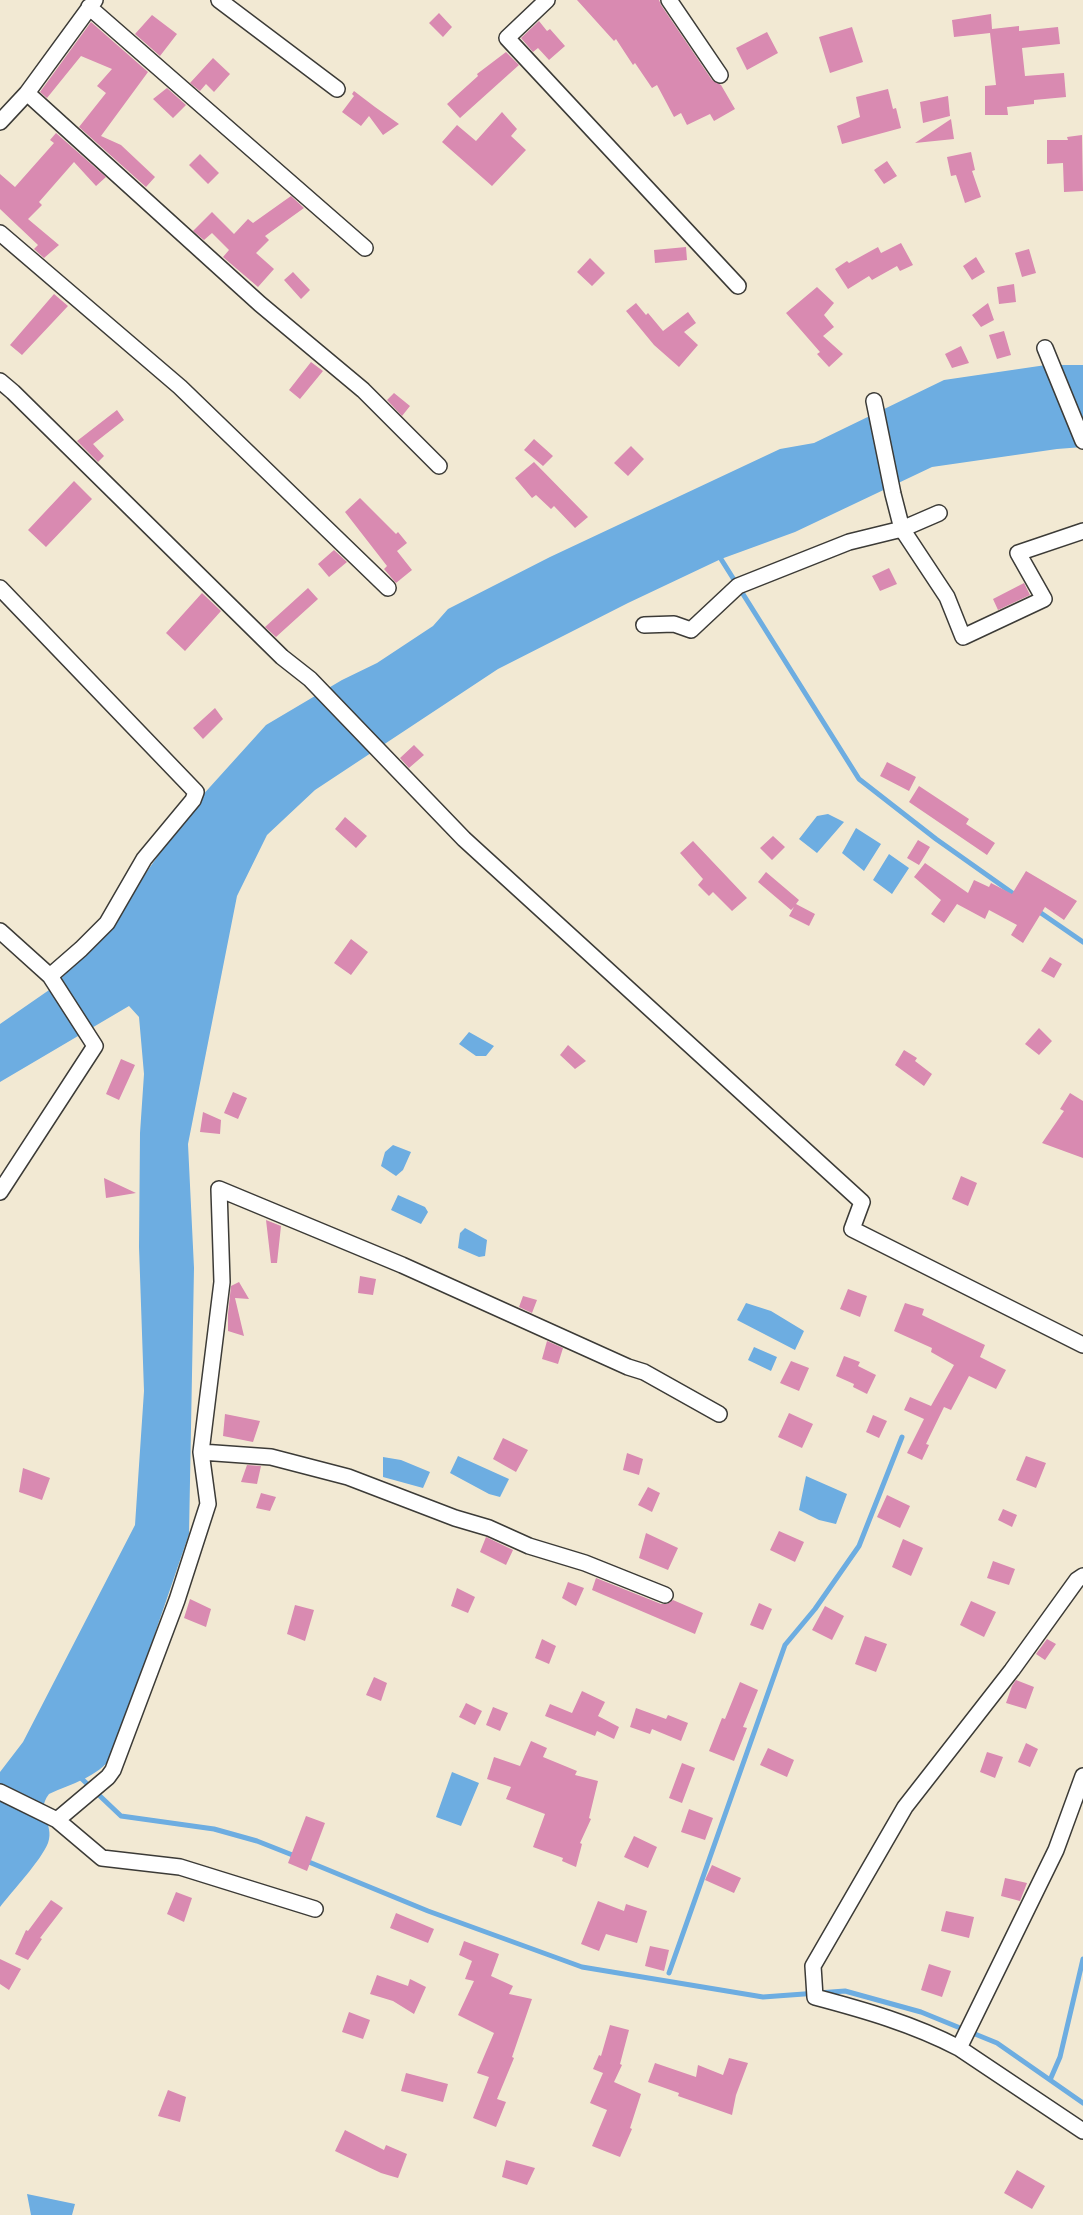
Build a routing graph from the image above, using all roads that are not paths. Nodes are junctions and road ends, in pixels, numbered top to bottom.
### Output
1 (219, 0) edge
2 (547, 0) edge
3 (669, 0) edge
4 (92, 3) edge
5 (720, 75) dead end
6 (337, 89) dead end
7 (27, 93) junction
8 (0, 122) edge
9 (0, 233) edge
10 (365, 248) dead end
11 (738, 286) dead end
12 (1046, 353) dead end
13 (0, 381) edge
14 (874, 405) dead end
15 (1083, 441) edge
16 (439, 466) dead end
17 (939, 513) dead end
18 (902, 529) junction
19 (1083, 531) edge
20 (0, 588) edge
21 (388, 588) dead end
22 (644, 625) dead end
23 (0, 932) edge
24 (51, 978) junction
25 (0, 1192) edge
26 (1083, 1345) edge
27 (719, 1414) dead end
28 (201, 1452) junction
29 (1083, 1576) edge
30 (665, 1595) dead end
31 (1083, 1776) edge
32 (0, 1792) edge
33 (53, 1818) junction
34 (315, 1909) dead end
35 (958, 2048) junction
36 (1083, 2131) edge

1 - 6 street
2 - 11 street
3 - 5 street
4 - 7 street
4 - 10 street
7 - 8 street
7 - 16 street
9 - 21 street
12 - 15 street
13 - 26 street
14 - 18 street
17 - 18 street
18 - 19 street
18 - 22 street
20 - 24 street
23 - 24 street
24 - 25 street
27 - 28 street
28 - 30 street
28 - 33 street
29 - 35 street
31 - 35 street
32 - 33 street
33 - 34 street
35 - 36 street

